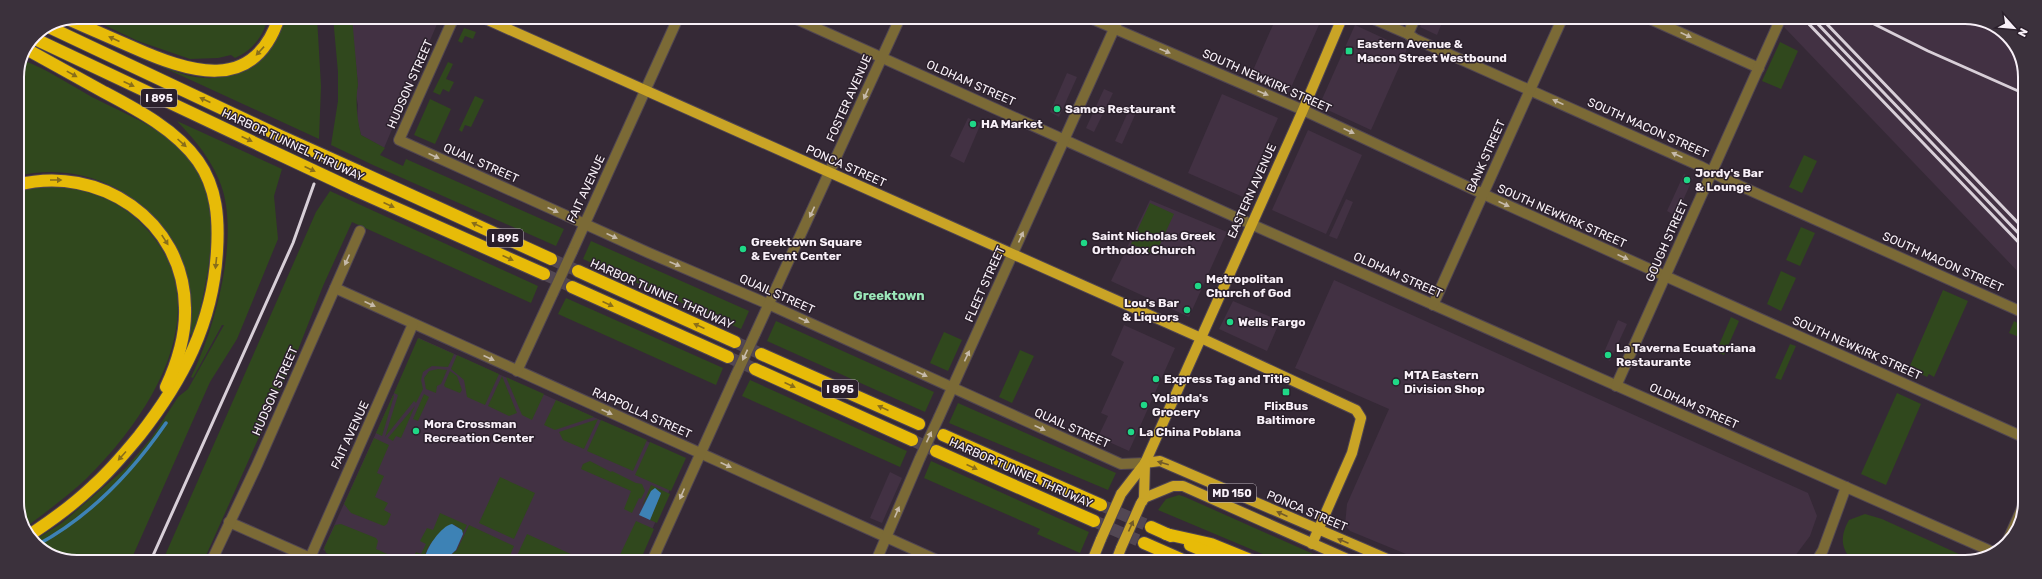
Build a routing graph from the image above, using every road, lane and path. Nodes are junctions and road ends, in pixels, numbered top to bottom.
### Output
1 (79, 24) edge
2 (275, 24) edge
3 (451, 24) edge
4 (497, 24) edge
5 (675, 24) edge
6 (807, 24) edge
7 (897, 24) edge
8 (1103, 24) edge
9 (1116, 24) edge
10 (1339, 24) edge
11 (1385, 24) edge
12 (1412, 24) edge
13 (1560, 24) edge
14 (1661, 24) edge
15 (1778, 24) edge
16 (1114, 29) junction
17 (54, 30) edge
18 (1408, 34) junction
19 (38, 41) edge
20 (33, 53) edge
21 (882, 58) junction
22 (1759, 68) junction
23 (1530, 90) junction
24 (645, 91) junction
25 (1303, 110) junction
26 (1063, 139) junction
27 (399, 140) joint
28 (1712, 171) junction
29 (830, 173) junction
30 (24, 183) edge
31 (1483, 194) junction
32 (584, 224) junction
33 (1251, 224) junction
34 (360, 231) dead end
35 (1013, 255) junction
36 (551, 259) tunnel mouth
37 (578, 271) tunnel mouth
38 (544, 274) tunnel mouth
39 (1665, 276) junction
40 (572, 287) tunnel mouth
41 (335, 288) junction
42 (768, 304) junction
43 (1433, 304) junction
44 (2018, 310) edge
45 (414, 324) junction
46 (1201, 338) junction
47 (735, 342) tunnel mouth
48 (761, 354) tunnel mouth
49 (728, 357) tunnel mouth
50 (755, 369) tunnel mouth
51 (517, 371) junction
52 (1616, 386) junction
53 (952, 388) junction
54 (919, 424) dead end
55 (146, 426) junction
56 (943, 435) dead end
57 (2018, 435) edge
58 (912, 440) tunnel mouth
59 (936, 451) tunnel mouth
60 (700, 454) junction
61 (1145, 463) junction
62 (1846, 487) junction
63 (1142, 501) junction
64 (1101, 505) tunnel mouth
65 (229, 522) junction
66 (1094, 522) tunnel mouth
67 (1151, 527) tunnel mouth
68 (1318, 530) junction
69 (34, 532) dead end
70 (1166, 534) junction
71 (886, 538) junction
72 (1144, 543) tunnel mouth
73 (1312, 544) junction
74 (1988, 550) edge
75 (214, 555) edge
76 (304, 555) edge
77 (315, 555) edge
78 (655, 555) edge
79 (879, 555) edge
80 (925, 555) edge
81 (1094, 555) edge
82 (1119, 555) edge
83 (1171, 555) edge
84 (1213, 555) edge
85 (1238, 555) edge
86 (1338, 555) edge
87 (1378, 555) edge
88 (1820, 555) edge

2 -> 1 highway
3 - 27 street, HUDSON STREET
4 - 24 main road, PONCA STREET
5 - 24 street, FAIT AVENUE
6 - 21 street, OLDHAM STREET
7 - 21 street, FOSTER AVENUE
8 - 16 street, SOUTH NEWKIRK STREET
9 - 16 street, FLEET STREET
10 - 25 main road, EASTERN AVENUE
11 - 18 street, SOUTH MACON STREET
12 - 18 street
13 - 23 street, BANK STREET
14 -> 22 street
15 - 22 street, GOUGH STREET
16 -> 25 street, SOUTH NEWKIRK STREET
16 - 26 street, FLEET STREET
36 -> 17 highway, HARBOR TUNNEL THRUWAY / I 895, bridge
18 - 23 street, SOUTH MACON STREET
19 -> 38 highway, HARBOR TUNNEL THRUWAY / I 895, bridge
20 -> 55 highway
21 - 26 street, OLDHAM STREET
21 -> 29 street, FOSTER AVENUE
22 - 28 street, GOUGH STREET
28 -> 23 street, SOUTH MACON STREET
23 - 31 street, BANK STREET
24 - 29 main road, PONCA STREET
24 - 32 street, FAIT AVENUE
25 -> 31 street, SOUTH NEWKIRK STREET
25 - 33 main road, EASTERN AVENUE
26 - 33 street, OLDHAM STREET
35 -> 26 street, FLEET STREET
27 -> 32 street, QUAIL STREET
28 - 39 street, GOUGH STREET
28 - 44 street, SOUTH MACON STREET
29 - 35 main road, PONCA STREET
29 -> 42 street, FOSTER AVENUE
30 -> 55 highway
31 -> 39 street, SOUTH NEWKIRK STREET
31 - 43 street, BANK STREET
32 -> 42 street, QUAIL STREET
32 - 51 street, FAIT AVENUE, bridge
33 - 43 street, OLDHAM STREET
33 - 46 main road, EASTERN AVENUE
34 -> 41 street, HUDSON STREET
35 - 46 main road, PONCA STREET
53 -> 35 street, FLEET STREET
47 -> 37 highway, HARBOR TUNNEL THRUWAY
39 - 52 street, GOUGH STREET
39 - 57 street, SOUTH NEWKIRK STREET
40 -> 49 highway
41 -> 45 street, RAPPOLLA STREET
41 - 65 street, HUDSON STREET
42 -> 53 street, QUAIL STREET
42 -> 60 street, FOSTER AVENUE, bridge
43 - 52 street, OLDHAM STREET
45 -> 51 street, RAPPOLLA STREET
45 - 77 street, FAIT AVENUE
46 - 61 main road, EASTERN AVENUE
46 - 68 main road, PONCA STREET
54 -> 48 highway, I 895
50 -> 58 highway, I 895
51 -> 60 street, RAPPOLLA STREET
52 - 62 street, OLDHAM STREET
53 -> 61 street, QUAIL STREET
71 -> 53 street, FLEET STREET, bridge
55 -> 69 highway
56 - 64 highway, HARBOR TUNNEL THRUWAY
59 -> 66 highway, HARBOR TUNNEL THRUWAY
60 -> 71 street, RAPPOLLA STREET
60 -> 78 street, FOSTER AVENUE
61 - 63 main road, EASTERN AVENUE
68 -> 61 main road, PONCA STREET / MD 150
61 - 81 main road, EASTERN AVENUE, bridge
62 - 74 street, OLDHAM STREET
62 - 88 street
63 - 73 main road, MD 150
82 -> 63 main road, EASTERN AVENUE, bridge
65 - 75 street, HUDSON STREET
65 - 76 street
67 - 70 highway
68 - 73 main road, PONCA STREET
87 -> 68 main road, PONCA STREET / MD 150
70 - 84 highway
70 - 85 highway
71 - 79 street, FLEET STREET
71 - 80 street, RAPPOLLA STREET
72 - 83 highway
73 - 86 main road, MD 150

